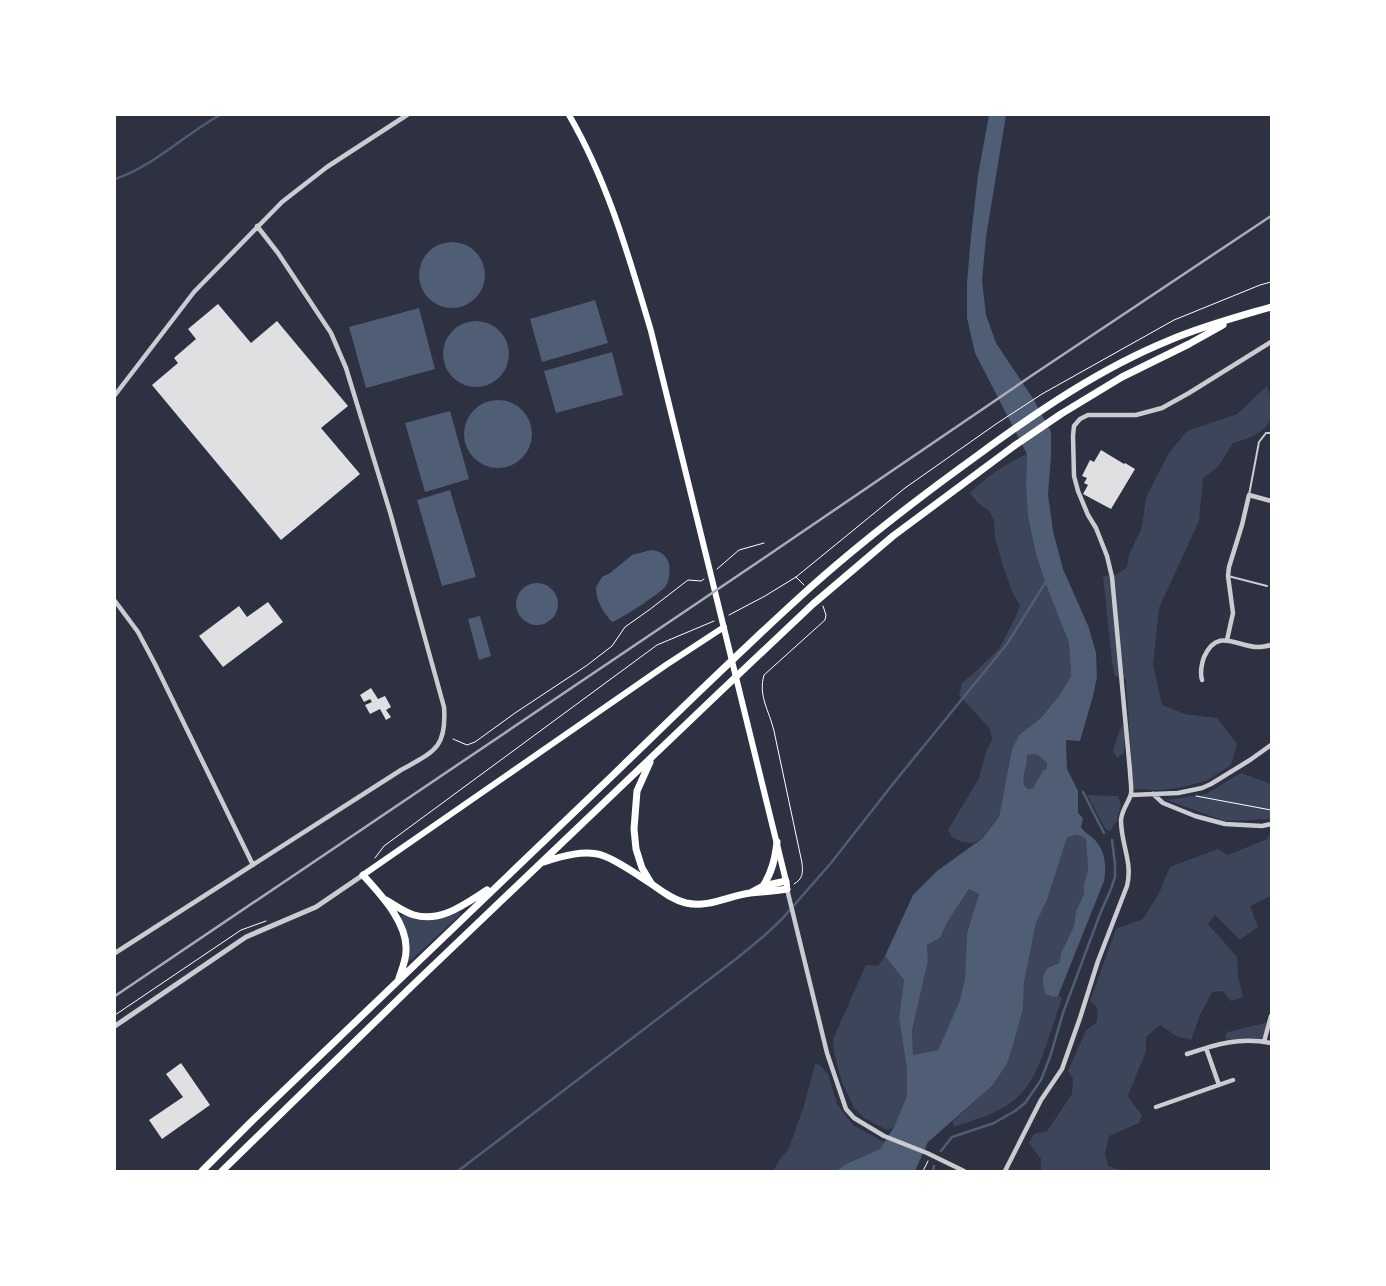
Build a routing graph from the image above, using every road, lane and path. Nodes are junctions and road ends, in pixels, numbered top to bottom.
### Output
1 (407, 115) edge
2 (569, 115) edge
3 (256, 226) junction
4 (1271, 282) edge
5 (1271, 308) edge
6 (1234, 319) junction
7 (1271, 342) edge
8 (115, 395) edge
9 (1271, 432) edge
10 (1249, 495) junction
11 (1271, 501) edge
12 (764, 543) dead end
13 (716, 570) dead end
14 (708, 576) dead end
15 (1228, 576) junction
16 (796, 577) junction
17 (803, 584) dead end
18 (1267, 586) dead end
19 (115, 601) edge
20 (824, 607) dead end
21 (729, 615) dead end
22 (720, 619) dead end
23 (724, 627) junction
24 (1227, 640) junction
25 (1271, 645) edge
26 (1202, 680) dead end
27 (453, 739) dead end
28 (1271, 745) edge
29 (652, 758) junction
30 (1153, 794) junction
31 (1130, 795) junction
32 (1194, 796) dead end
33 (1271, 810) edge
34 (1271, 824) edge
35 (776, 842) junction
36 (542, 862) junction
37 (371, 863) dead end
38 (253, 865) junction
39 (363, 875) junction
40 (500, 882) junction
41 (652, 885) junction
42 (787, 885) junction
43 (763, 886) junction
44 (750, 893) junction
45 (386, 900) junction
46 (115, 953) edge
47 (399, 980) junction
48 (1271, 1016) edge
49 (115, 1026) edge
50 (1264, 1042) junction
51 (1271, 1043) edge
52 (1206, 1048) junction
53 (1187, 1054) dead end
54 (1233, 1080) dead end
55 (1219, 1085) junction
56 (1156, 1107) dead end
57 (929, 1154) junction
58 (956, 1166) junction
59 (202, 1171) edge
60 (222, 1171) edge
61 (923, 1171) edge
62 (952, 1171) edge
63 (964, 1171) edge
64 (1005, 1171) edge

1 - 3 street
2 - 23 main road
3 - 8 street
3 - 38 street
4 - 16 path
5 - 6 highway
6 - 29 highway
6 - 40 highway
7 - 31 street
9 - 10 lane
10 - 11 street
10 - 15 street
12 - 13 path
14 - 27 path
15 - 18 lane
15 - 24 street
16 - 17 path
16 - 21 path
19 - 38 street
20 - 42 path
22 - 37 path
23 - 35 main road
23 - 39 main road
24 - 25 street
24 - 26 street
28 - 30 street
29 - 36 highway
29 - 41 highway
30 - 31 street
30 - 34 street
31 - 64 street
32 - 33 path
35 - 42 main road
35 - 43 highway
36 - 41 highway
36 - 60 highway
38 - 46 street
39 - 45 highway
39 - 49 street
40 - 45 highway
40 - 47 highway
41 - 44 highway
42 - 43 highway
42 - 44 highway
42 - 57 street
43 - 44 highway
45 - 47 highway
47 - 59 highway
48 - 50 street
50 - 51 street
50 - 52 street
52 - 53 street
52 - 55 street
54 - 55 street
55 - 56 street
57 - 58 street
57 - 61 path
58 - 62 street
58 - 63 street

